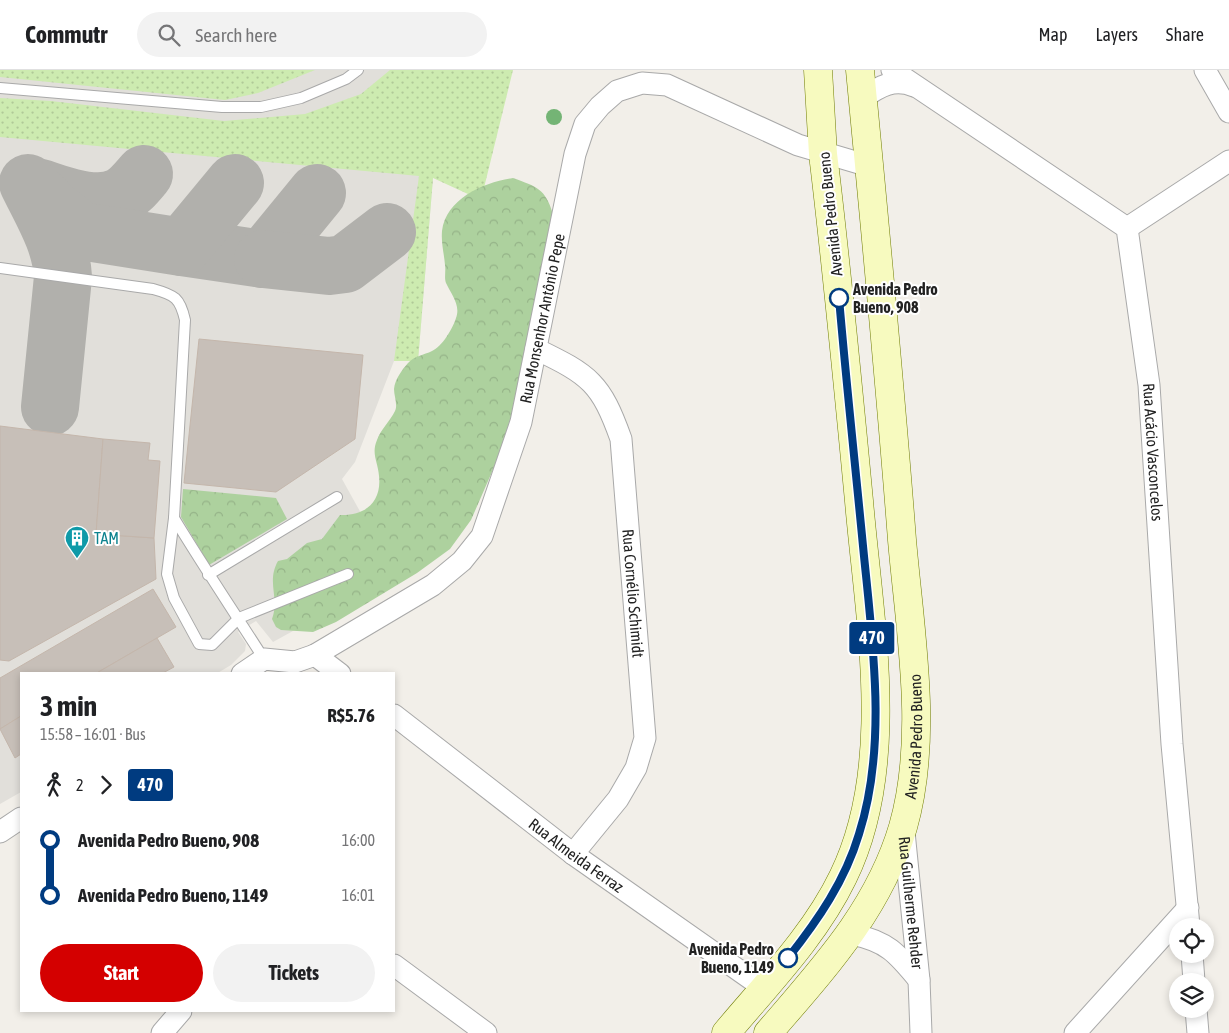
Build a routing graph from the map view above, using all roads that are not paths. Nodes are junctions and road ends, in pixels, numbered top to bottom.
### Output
1 (358, 70) edge
2 (818, 70) edge
3 (860, 70) edge
4 (892, 70) edge
5 (1205, 70) edge
6 (0, 88) edge
7 (919, 88) junction
8 (863, 98) junction
9 (1229, 112) edge
10 (823, 154) junction
11 (1229, 161) edge
12 (868, 166) junction
13 (1127, 228) junction
14 (0, 268) edge
15 (536, 349) junction
16 (337, 497) dead end
17 (174, 518) junction
18 (348, 574) dead end
19 (208, 575) junction
20 (239, 618) junction
21 (315, 655) junction
22 (264, 659) junction
23 (245, 672) edge
24 (337, 672) edge
25 (395, 716) edge
26 (20, 819) edge
27 (903, 826) junction
28 (0, 832) edge
29 (573, 854) junction
30 (1189, 917) edge
31 (851, 934) junction
32 (395, 966) edge
33 (919, 980) junction
34 (764, 988) junction
35 (180, 1012) edge
36 (1197, 1018) edge
37 (162, 1033) edge
38 (486, 1033) edge
39 (726, 1033) edge
40 (768, 1033) edge
41 (921, 1033) edge
42 (1075, 1033) edge
43 (1198, 1033) edge

1 - 6 lane
2 - 10 main road, Avenida Pedro Bueno
3 - 8 main road, Avenida Pedro Bueno
4 - 7 street
5 - 9 street
7 - 8 street
7 - 13 street
8 - 12 main road, Avenida Pedro Bueno
10 - 12 street, Rua Monsenhor Antônio Pepe
10 - 15 street, Rua Monsenhor Antônio Pepe
10 - 34 main road, Avenida Pedro Bueno
11 - 13 street
12 - 27 main road, Avenida Pedro Bueno
13 - 30 street, Rua Acácio Vasconcelos
14 - 17 lane
15 - 21 street, Rua Monsenhor Antônio Pepe
15 - 29 street, Rua Cornélio Schimidt
16 - 19 lane
17 - 19 lane
17 - 20 lane
18 - 20 lane
19 - 20 lane
20 - 22 lane
21 - 22 street, Rua Monsenhor Antônio Pepe
21 - 24 street
22 - 23 street
25 - 29 street, Rua Almeida Ferraz
26 - 28 street
27 - 31 main road, Avenida Pedro Bueno
27 - 33 street, Rua Guilherme Rehder
29 - 34 street, Rua Almeida Ferraz
30 - 42 street
31 - 33 street, Rua Guilherme Rehder
31 - 40 main road, Avenida Pedro Bueno
32 - 38 street
33 - 41 street, Rua Guilherme Rehder
34 - 39 main road, Avenida Pedro Bueno
35 - 37 street
36 - 43 street

